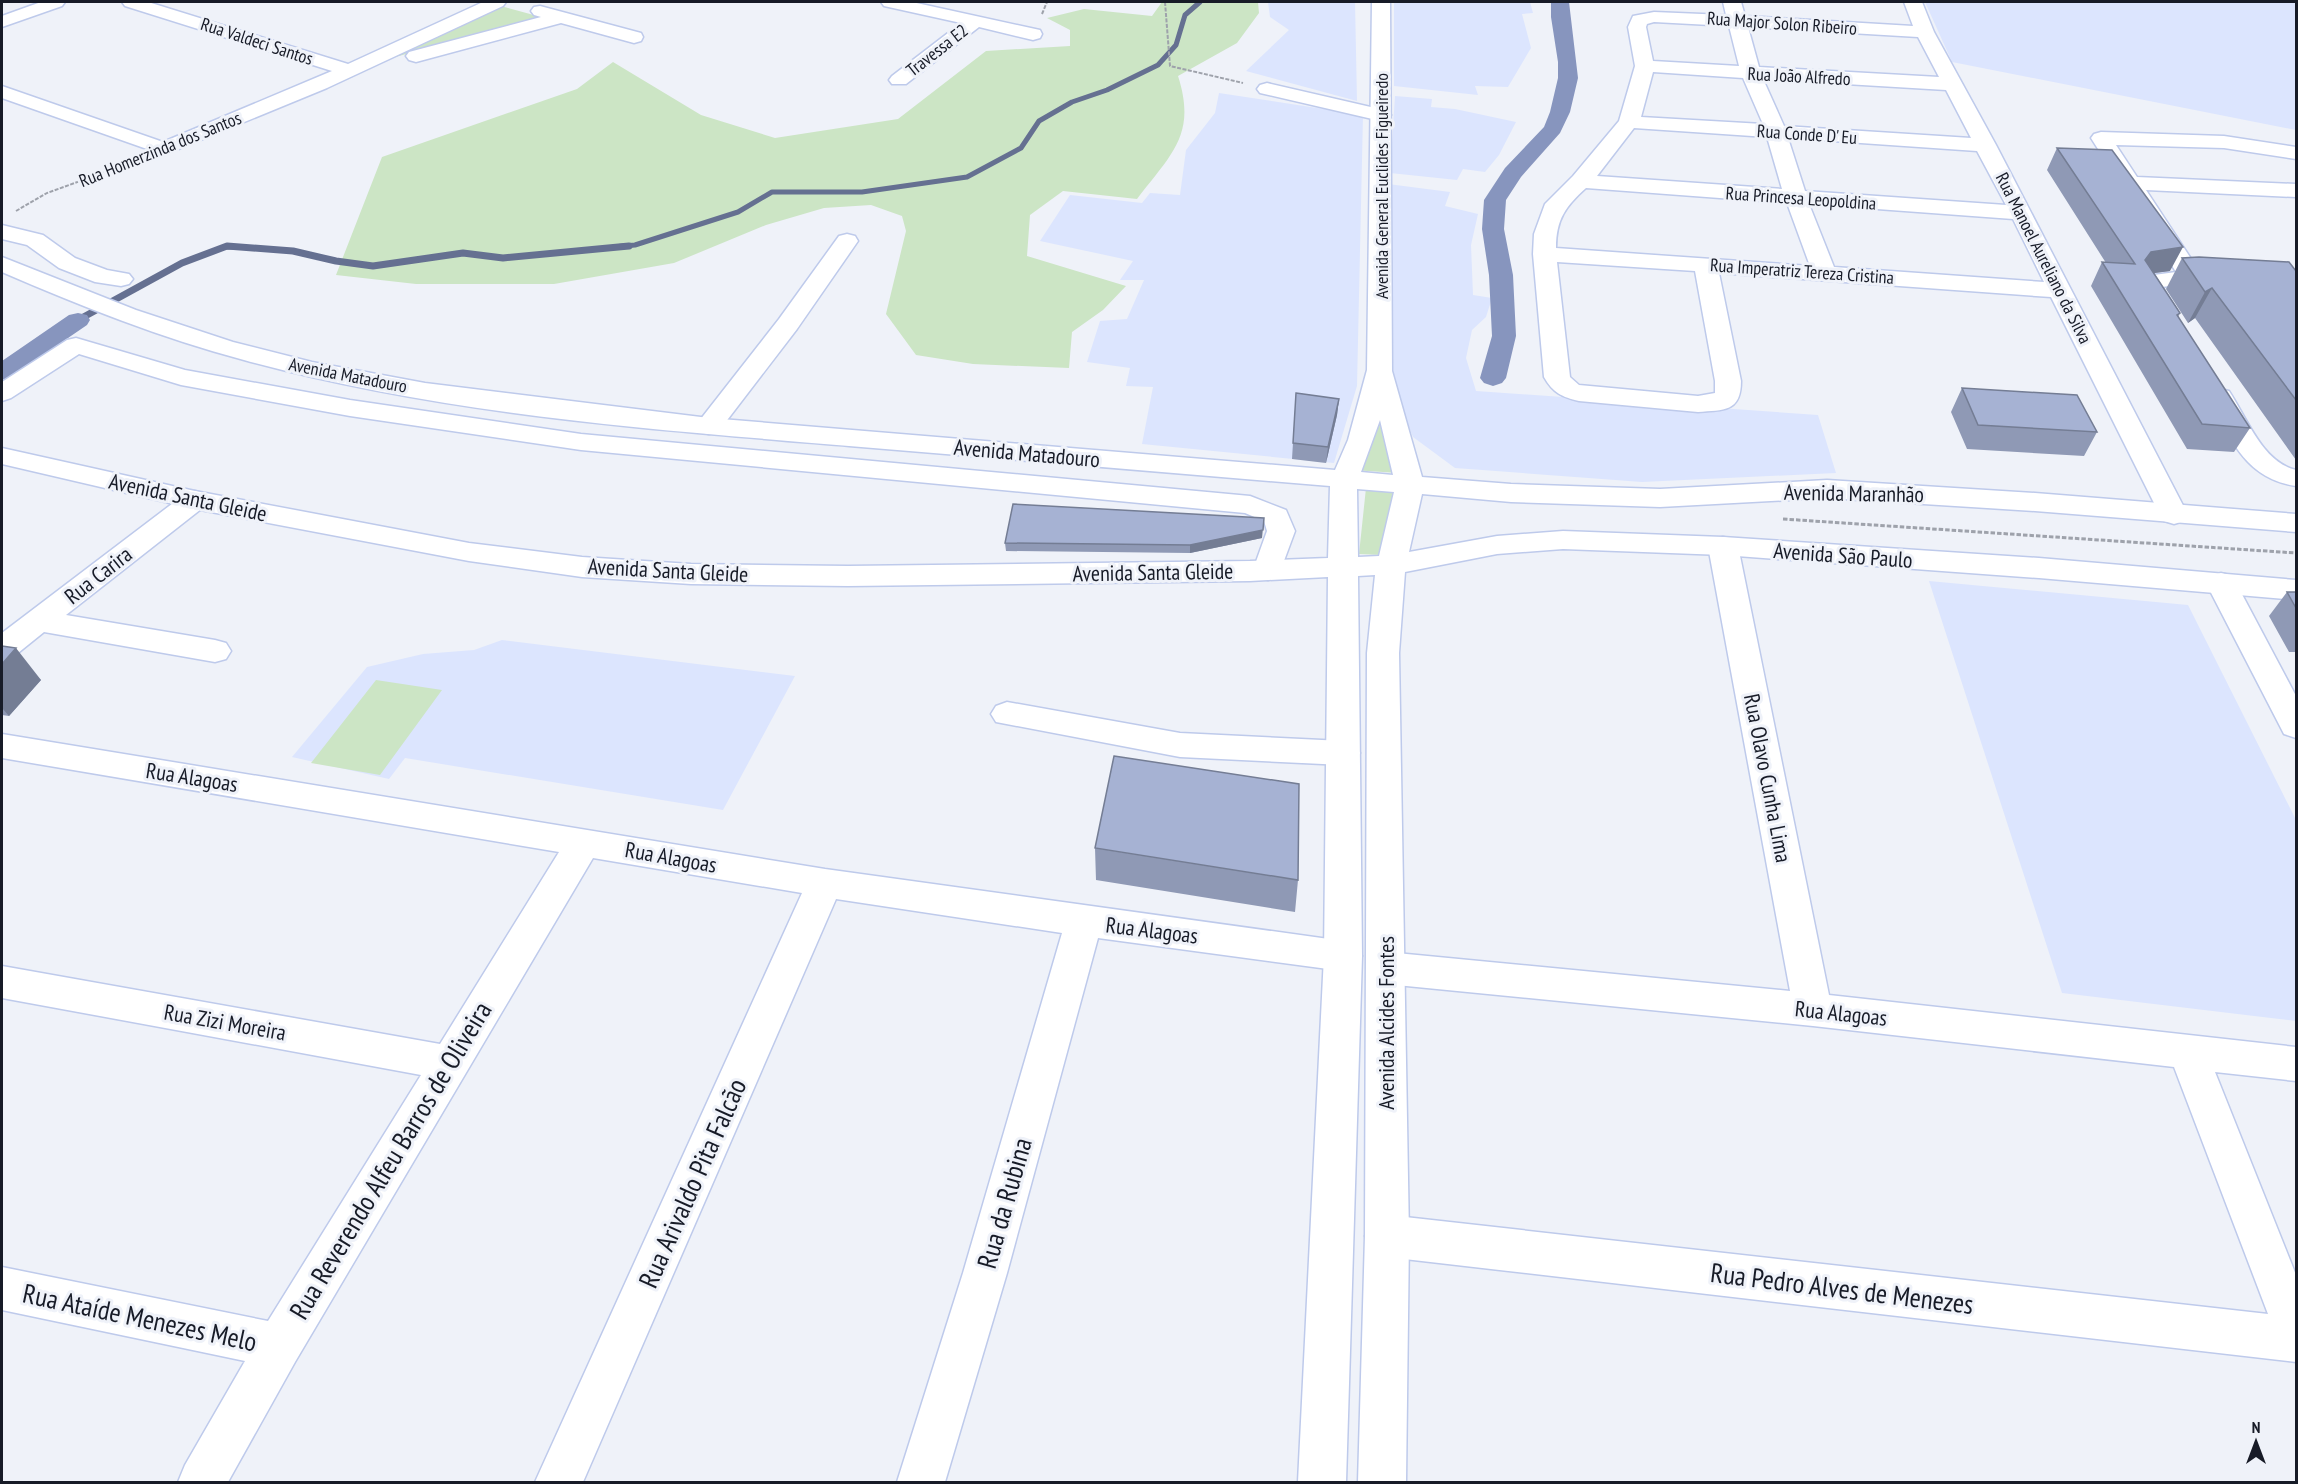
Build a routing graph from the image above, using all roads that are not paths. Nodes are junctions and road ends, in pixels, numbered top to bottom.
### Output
1 (56, 2) edge
2 (131, 2) edge
3 (497, 2) edge
4 (509, 2) edge
5 (891, 2) edge
6 (962, 2) edge
7 (1381, 2) edge
8 (1913, 2) edge
9 (1735, 11) edge
10 (947, 14) junction
11 (561, 17) junction
12 (976, 21) junction
13 (2, 22) edge
14 (1925, 32) junction
15 (1033, 34) dead end
16 (634, 38) dead end
17 (1646, 66) junction
18 (348, 70) junction
19 (1751, 73) junction
20 (899, 80) dead end
21 (320, 84) junction
22 (1952, 84) junction
23 (1267, 88) road end
24 (2, 92) edge
25 (1381, 115) junction
26 (1629, 122) junction
27 (1776, 132) junction
28 (1986, 145) junction
29 (2296, 153) edge
30 (1581, 181) junction
31 (2130, 183) junction
32 (2296, 191) edge
33 (1796, 198) junction
34 (2021, 213) junction
35 (5, 223) edge
36 (847, 241) dead end
37 (1545, 254) junction
38 (2, 264) edge
39 (1705, 264) junction
40 (1825, 273) junction
41 (122, 279) dead end
42 (2060, 290) junction
43 (2179, 332) edge
44 (1380, 370) junction
45 (2211, 382) edge
46 (2, 393) edge
47 (709, 426) junction
48 (2, 456) edge
49 (2296, 478) edge
50 (1344, 480) junction
51 (1410, 485) junction
52 (195, 500) junction
53 (2174, 515) junction
54 (2296, 523) edge
55 (1723, 546) junction
56 (1391, 564) junction
57 (1344, 567) junction
58 (1268, 570) junction
59 (2221, 583) junction
60 (2296, 590) edge
61 (39, 621) junction
62 (2, 650) edge
63 (215, 651) dead end
64 (1007, 714) dead end
65 (2296, 726) edge
66 (2, 746) edge
67 (1343, 753) junction
68 (584, 842) junction
69 (825, 883) junction
70 (1084, 921) junction
71 (1343, 956) junction
72 (1386, 968) junction
73 (2, 981) edge
74 (1813, 1010) junction
75 (2188, 1053) junction
76 (448, 1063) junction
77 (2296, 1064) edge
78 (1387, 1236) junction
79 (2, 1288) edge
80 (2296, 1330) edge
81 (2296, 1340) edge
82 (279, 1346) junction
83 (202, 1482) edge
84 (559, 1482) edge
85 (921, 1482) edge
86 (1322, 1482) edge
87 (1382, 1482) edge

1 - 13 street
2 - 18 street, Rua Valdeci Santos
3 - 18 street, Rua Homerzinda dos Santos
4 - 11 street
5 - 10 street
6 - 10 street
7 - 25 street, Avenida General Euclides Figueiredo
8 - 14 street, Rua Manoel Aureliano da Silva
9 - 14 street, Rua Major Solon Ribeiro
9 - 17 street, Rua Major Solon Ribeiro
9 - 19 street
10 - 12 street
11 - 16 street
11 - 21 street, Rua Homerzinda dos Santos
12 - 15 street
12 - 20 street, Travessa E2
14 - 22 street, Rua Manoel Aureliano da Silva
17 - 19 street, Rua João Alfredo
17 - 26 street
18 - 21 street, Rua Homerzinda dos Santos
19 - 22 street, Rua João Alfredo
19 - 27 street
21 - 24 street, Rua Homerzinda dos Santos
22 - 28 street, Rua Manoel Aureliano da Silva
23 - 25 street
25 - 44 street, Avenida General Euclides Figueiredo
26 - 27 street, Rua Conde D' Eu
26 - 30 street
27 - 28 street, Rua Conde D' Eu
27 - 33 street
28 - 34 street, Rua Manoel Aureliano da Silva
29 - 31 street
30 - 33 street, Rua Princesa Leopoldina
30 - 37 street
31 - 32 street
31 - 43 street
33 - 34 street, Rua Princesa Leopoldina
33 - 40 street
34 - 42 street, Rua Manoel Aureliano da Silva
35 - 41 street
36 - 47 street
37 - 39 street, Rua Imperatriz Tereza Cristina
37 - 39 street
38 - 47 street, Avenida Matadouro
39 - 40 street, Rua Imperatriz Tereza Cristina
40 - 42 street, Rua Imperatriz Tereza Cristina
42 - 53 street, Rua Manoel Aureliano da Silva
44 - 50 street, Avenida General Euclides Figueiredo
44 - 51 street, Avenida General Euclides Figueiredo
45 - 49 street
46 - 58 street
47 - 50 street, Avenida Matadouro
48 - 52 street, Avenida Santa Gleide
50 - 51 street, Avenida Matadouro
50 - 57 street, Avenida Alcides Fontes
51 - 53 street, Avenida Maranhão
51 - 56 street, Avenida Alcides Fontes
52 - 58 street, Avenida Santa Gleide
52 - 61 street, Rua Carira
53 - 54 street, Avenida Maranhão
55 - 56 street, Avenida São Paulo
55 - 59 street, Avenida São Paulo
55 - 74 street, Rua Olavo Cunha Lima
56 - 57 street, Avenida Santa Gleide
56 - 72 street, Avenida Alcides Fontes
57 - 58 street, Avenida Santa Gleide
57 - 67 street, Avenida Alcides Fontes
59 - 60 street, Avenida São Paulo
59 - 65 street
61 - 62 street, Rua Carira
61 - 63 street
64 - 67 street
66 - 68 street, Rua Alagoas
67 - 71 street, Avenida Alcides Fontes
68 - 69 street, Rua Alagoas
68 - 76 street, Rua Reverendo Alfeu Barros de Oliveira
69 - 70 street, Rua Alagoas
69 - 84 street, Rua Arivaldo Pita Falcão
70 - 71 street, Rua Alagoas
70 - 85 street, Rua da Rubina
71 - 86 street, Avenida Alcides Fontes
72 - 74 street, Rua Alagoas
72 - 78 street, Avenida Alcides Fontes
73 - 76 street, Rua Zizi Moreira
74 - 75 street, Rua Alagoas
75 - 77 street, Rua Alagoas
75 - 80 street
76 - 82 street, Rua Reverendo Alfeu Barros de Oliveira
78 - 81 street, Rua Pedro Alves de Menezes
78 - 87 street, Avenida Alcides Fontes
79 - 82 street, Rua Ataíde Menezes Melo
82 - 83 street, Rua Reverendo Alfeu Barros de Oliveira

